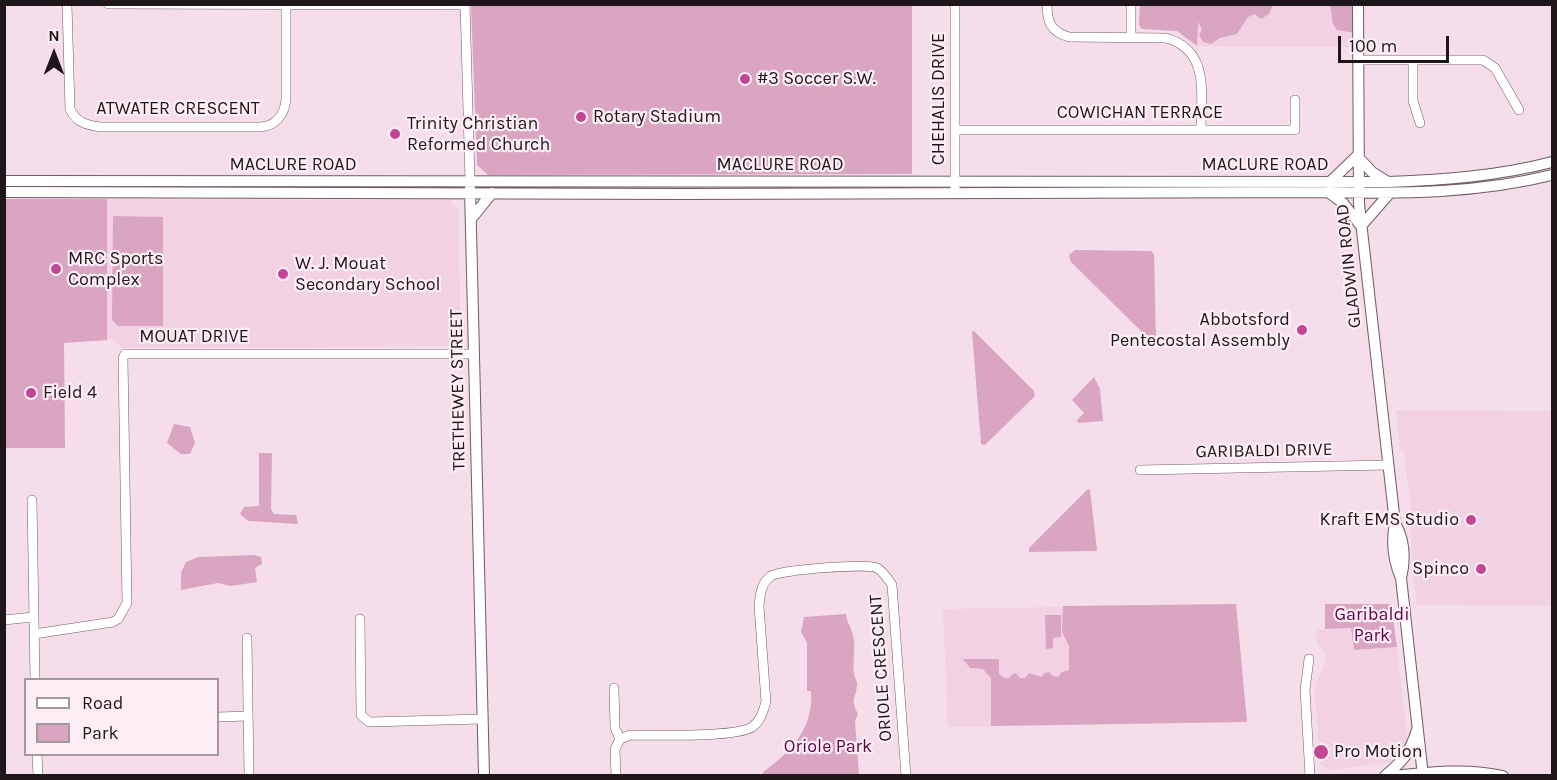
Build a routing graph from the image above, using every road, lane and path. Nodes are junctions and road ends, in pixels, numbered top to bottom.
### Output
1 (68, 4) edge
2 (108, 4) edge
3 (955, 4) edge
4 (1047, 4) edge
5 (1131, 4) edge
6 (1358, 4) edge
7 (286, 5) edge
8 (465, 5) edge
9 (1131, 37) junction
10 (1358, 60) junction
11 (1413, 60) junction
12 (1295, 100) dead end
13 (1519, 110) dead end
14 (1420, 123) dead end
15 (955, 130) junction
16 (1201, 130) junction
17 (1357, 156) junction
18 (1552, 162) edge
19 (1552, 175) edge
20 (4, 181) edge
21 (470, 181) junction
22 (1388, 182) junction
23 (1329, 186) junction
24 (1358, 187) junction
25 (955, 188) junction
26 (4, 192) edge
27 (470, 193) junction
28 (492, 193) junction
29 (1389, 194) junction
30 (471, 219) junction
31 (1361, 226) junction
32 (473, 354) junction
33 (1388, 465) junction
34 (1140, 470) dead end
35 (32, 500) dead end
36 (33, 617) junction
37 (360, 619) dead end
38 (4, 620) edge
39 (33, 634) junction
40 (247, 638) dead end
41 (1309, 659) dead end
42 (35, 678) edge
43 (614, 688) dead end
44 (248, 716) junction
45 (219, 717) edge
46 (482, 718) junction
47 (1418, 727) junction
48 (620, 739) junction
49 (37, 756) edge
50 (1423, 774) edge
51 (1459, 774) edge
52 (38, 776) edge
53 (249, 776) edge
54 (484, 776) edge
55 (616, 776) edge
56 (906, 776) edge
57 (1310, 776) edge
58 (1384, 776) edge
59 (1394, 776) edge
60 (1503, 776) edge

1 - 7 street, ATWATER CRESCENT
2 - 7 street
3 - 15 street, CHEHALIS DRIVE
4 - 9 street
5 - 9 street
6 - 10 main road, GLADWIN ROAD
7 - 8 street
8 - 21 street, TRETHEWEY STREET
9 - 16 street
10 - 11 street
10 - 17 main road, GLADWIN ROAD
11 - 13 street
11 - 14 street
12 - 16 street, COWICHAN TERRACE
15 - 16 street, COWICHAN TERRACE
15 - 25 street, CHEHALIS DRIVE
17 - 22 main road
17 - 23 main road
17 - 24 main road, GLADWIN ROAD
18 - 22 main road, MACLURE ROAD
19 - 29 main road, MACLURE ROAD
20 - 21 main road, MACLURE ROAD
21 - 25 main road, MACLURE ROAD
21 - 27 main road, TRETHEWEY STREET
22 - 24 main road, MACLURE ROAD
23 - 24 main road, MACLURE ROAD
23 - 25 main road, MACLURE ROAD
23 - 31 main road
24 - 29 main road, MACLURE ROAD
24 - 31 main road, GLADWIN ROAD
25 - 28 main road, MACLURE ROAD
26 - 27 main road, MACLURE ROAD
27 - 28 main road, MACLURE ROAD
27 - 30 main road, TRETHEWEY STREET
28 - 30 main road
29 - 31 main road
30 - 32 main road, TRETHEWEY STREET
31 - 33 main road, GLADWIN ROAD
32 - 39 street, MOUAT DRIVE
32 - 46 main road, TRETHEWEY STREET
33 - 34 street, GARIBALDI DRIVE
33 - 47 main road, GLADWIN ROAD
35 - 36 street
36 - 38 street
36 - 39 street
37 - 46 street
39 - 42 street
40 - 44 street
41 - 57 street
43 - 48 street
44 - 45 street
44 - 53 street
46 - 54 main road, TRETHEWEY STREET
47 - 50 main road, GLADWIN ROAD
47 - 58 main road
48 - 55 street
48 - 56 street, ORIOLE CRESCENT
49 - 52 street
50 - 51 main road
50 - 59 main road
51 - 60 main road

